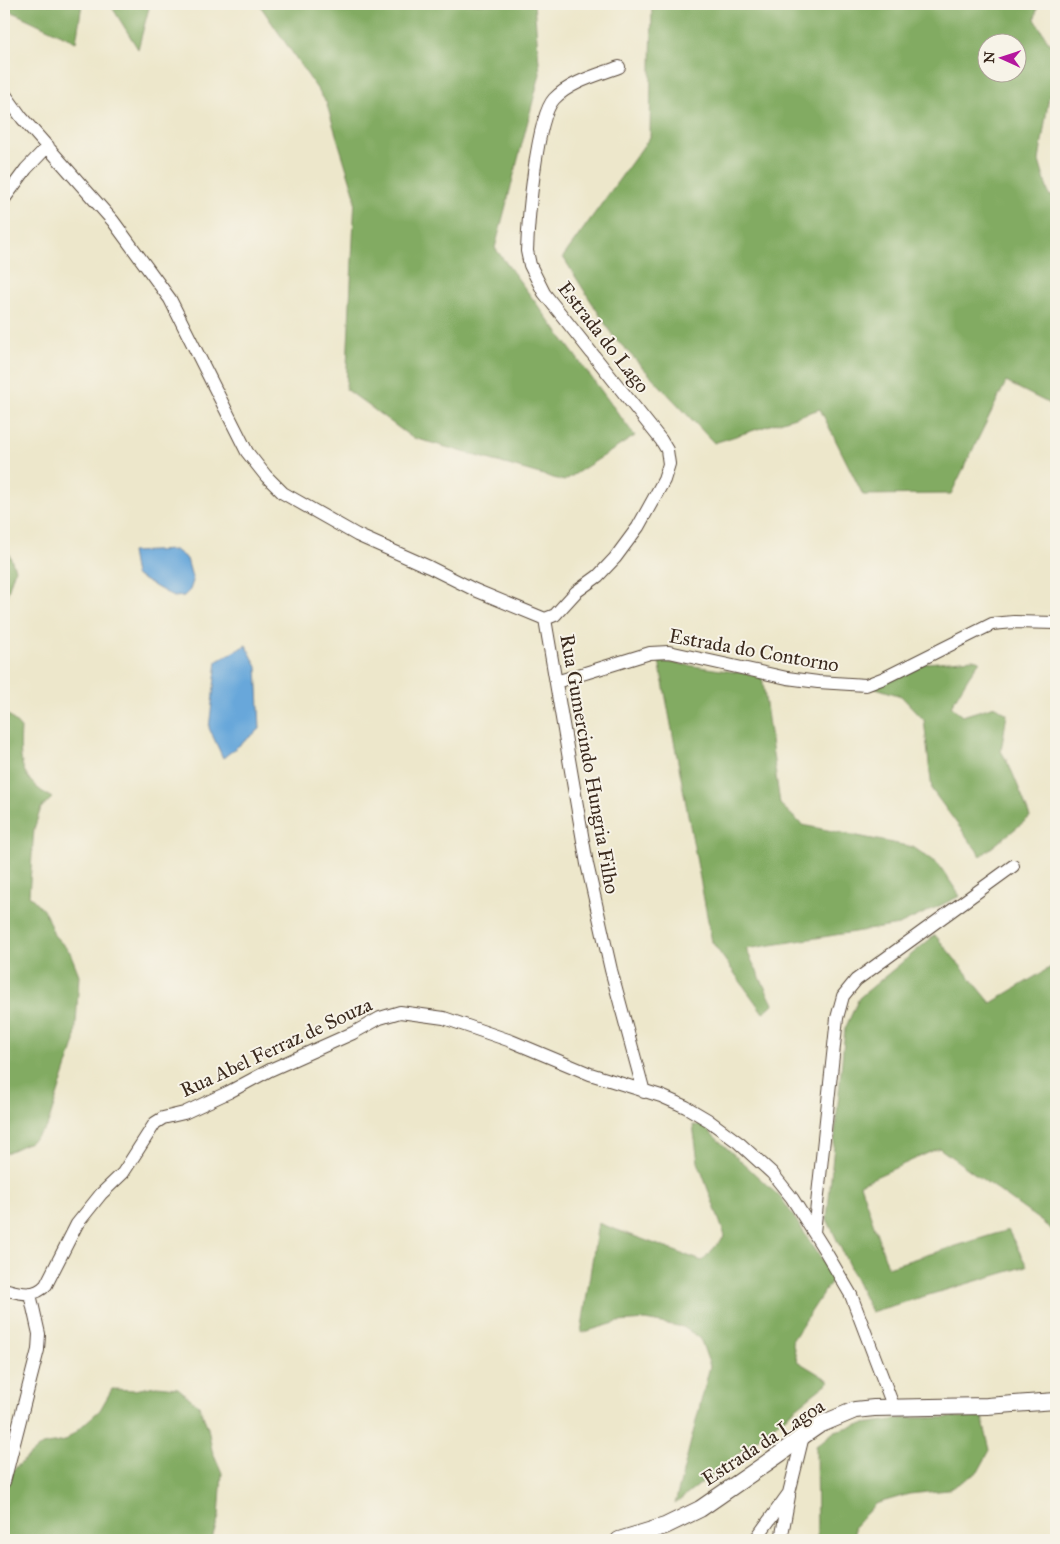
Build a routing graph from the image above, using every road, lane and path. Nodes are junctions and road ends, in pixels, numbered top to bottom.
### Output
1 (619, 67) dead end
2 (4, 93) edge
3 (48, 146) junction
4 (4, 199) edge
5 (545, 619) junction
6 (1056, 623) edge
7 (556, 682) junction
8 (1013, 866) dead end
9 (644, 1092) junction
10 (814, 1232) junction
11 (4, 1289) edge
12 (30, 1294) junction
13 (1056, 1402) edge
14 (894, 1408) junction
15 (803, 1436) junction
16 (4, 1482) edge
17 (789, 1493) junction
18 (619, 1540) edge
19 (755, 1540) edge
20 (781, 1540) edge

1 - 5 street, Estrada do Lago
2 - 3 street, Rua Gumercindo Hungria Filho
3 - 4 street
3 - 5 street, Rua Gumercindo Hungria Filho
5 - 7 street, Rua Gumercindo Hungria Filho
6 - 7 street, Estrada do Contorno
7 - 9 street, Rua Gumercindo Hungria Filho
8 - 10 street
9 - 10 street
9 - 12 street, Rua Abel Ferraz de Souza
10 - 14 street
11 - 12 street
12 - 16 street
13 - 14 street, Estrada da Lagoa
14 - 15 street, Estrada da Lagoa
15 - 17 street
15 - 18 street, Estrada da Lagoa
17 - 19 street
17 - 20 street

